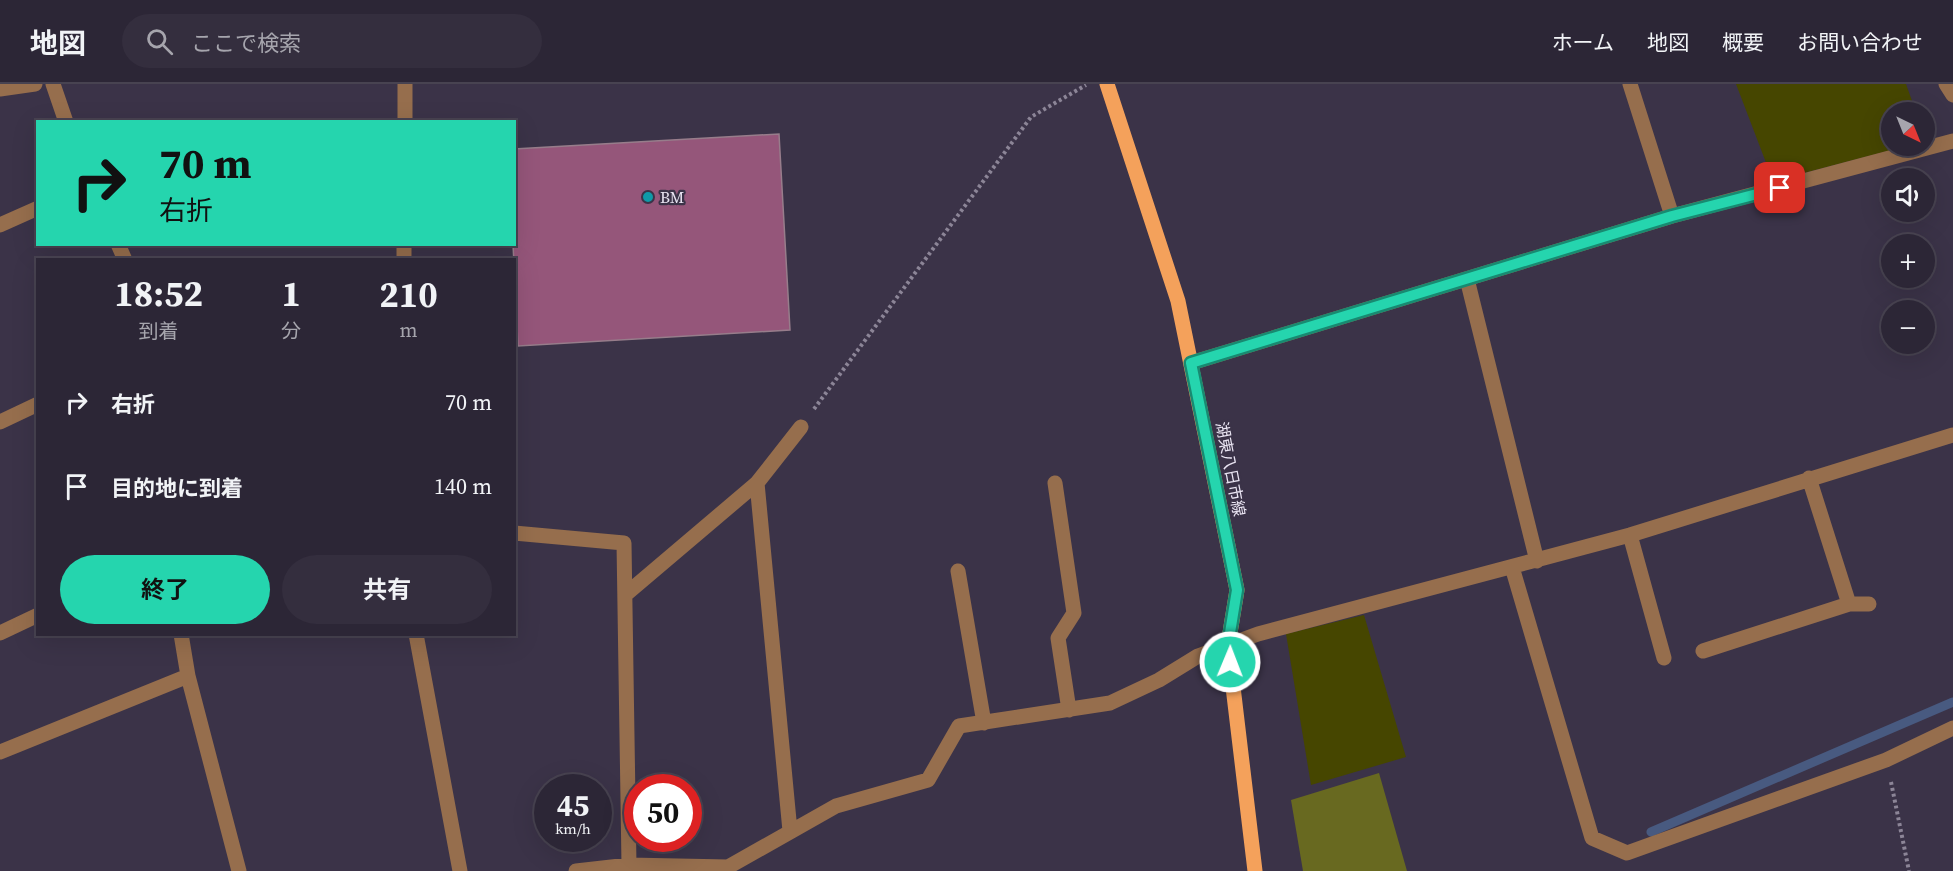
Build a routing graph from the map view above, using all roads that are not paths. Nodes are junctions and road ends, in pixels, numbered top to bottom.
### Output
1 (35, 84) edge
2 (53, 84) edge
3 (405, 84) edge
4 (1107, 84) edge
5 (1630, 84) edge
6 (1946, 84) edge
7 (0, 89) edge
8 (1953, 95) edge
9 (65, 120) edge
10 (405, 120) edge
11 (1953, 141) edge
12 (36, 209) edge
13 (1672, 216) junction
14 (0, 225) edge
15 (1467, 279) junction
16 (1191, 363) junction
17 (36, 405) edge
18 (0, 422) edge
19 (801, 427) road end
20 (1953, 435) edge
21 (1809, 478) junction
22 (757, 483) junction
23 (1055, 483) dead end
24 (516, 533) edge
25 (1630, 535) junction
26 (1537, 561) junction
27 (1512, 567) junction
28 (958, 571) dead end
29 (625, 595) junction
30 (1849, 604) junction
31 (1869, 604) dead end
32 (36, 616) edge
33 (0, 633) edge
34 (181, 636) edge
35 (416, 636) edge
36 (1228, 645) junction
37 (1703, 651) dead end
38 (1664, 658) dead end
39 (188, 676) junction
40 (1069, 710) junction
41 (984, 723) junction
42 (1953, 728) edge
43 (0, 752) edge
44 (790, 831) junction
45 (628, 865) junction
46 (239, 871) edge
47 (460, 871) edge
48 (576, 871) edge
49 (1255, 871) edge

1 - 7 street
2 - 9 street
3 - 10 street
4 - 16 main road, 湖東八日市線
5 - 13 street
6 - 8 street
11 - 13 street
12 - 14 street
13 - 15 street
15 - 16 street
15 - 26 street
16 - 36 main road, 湖東八日市線
17 - 18 street
19 - 22 street
20 - 21 street
21 - 25 street
21 - 30 street
22 - 29 street
22 - 44 street
23 - 40 street
24 - 29 street
25 - 26 street
25 - 38 street
26 - 27 street
27 - 36 street
27 - 42 street
28 - 41 street
29 - 45 street
30 - 31 street
30 - 37 street
32 - 33 street
34 - 39 street
35 - 47 street
36 - 40 street
36 - 49 main road, 湖東八日市線
39 - 43 street
39 - 46 street
40 - 41 street
41 - 44 street
44 - 45 street
45 - 48 street

